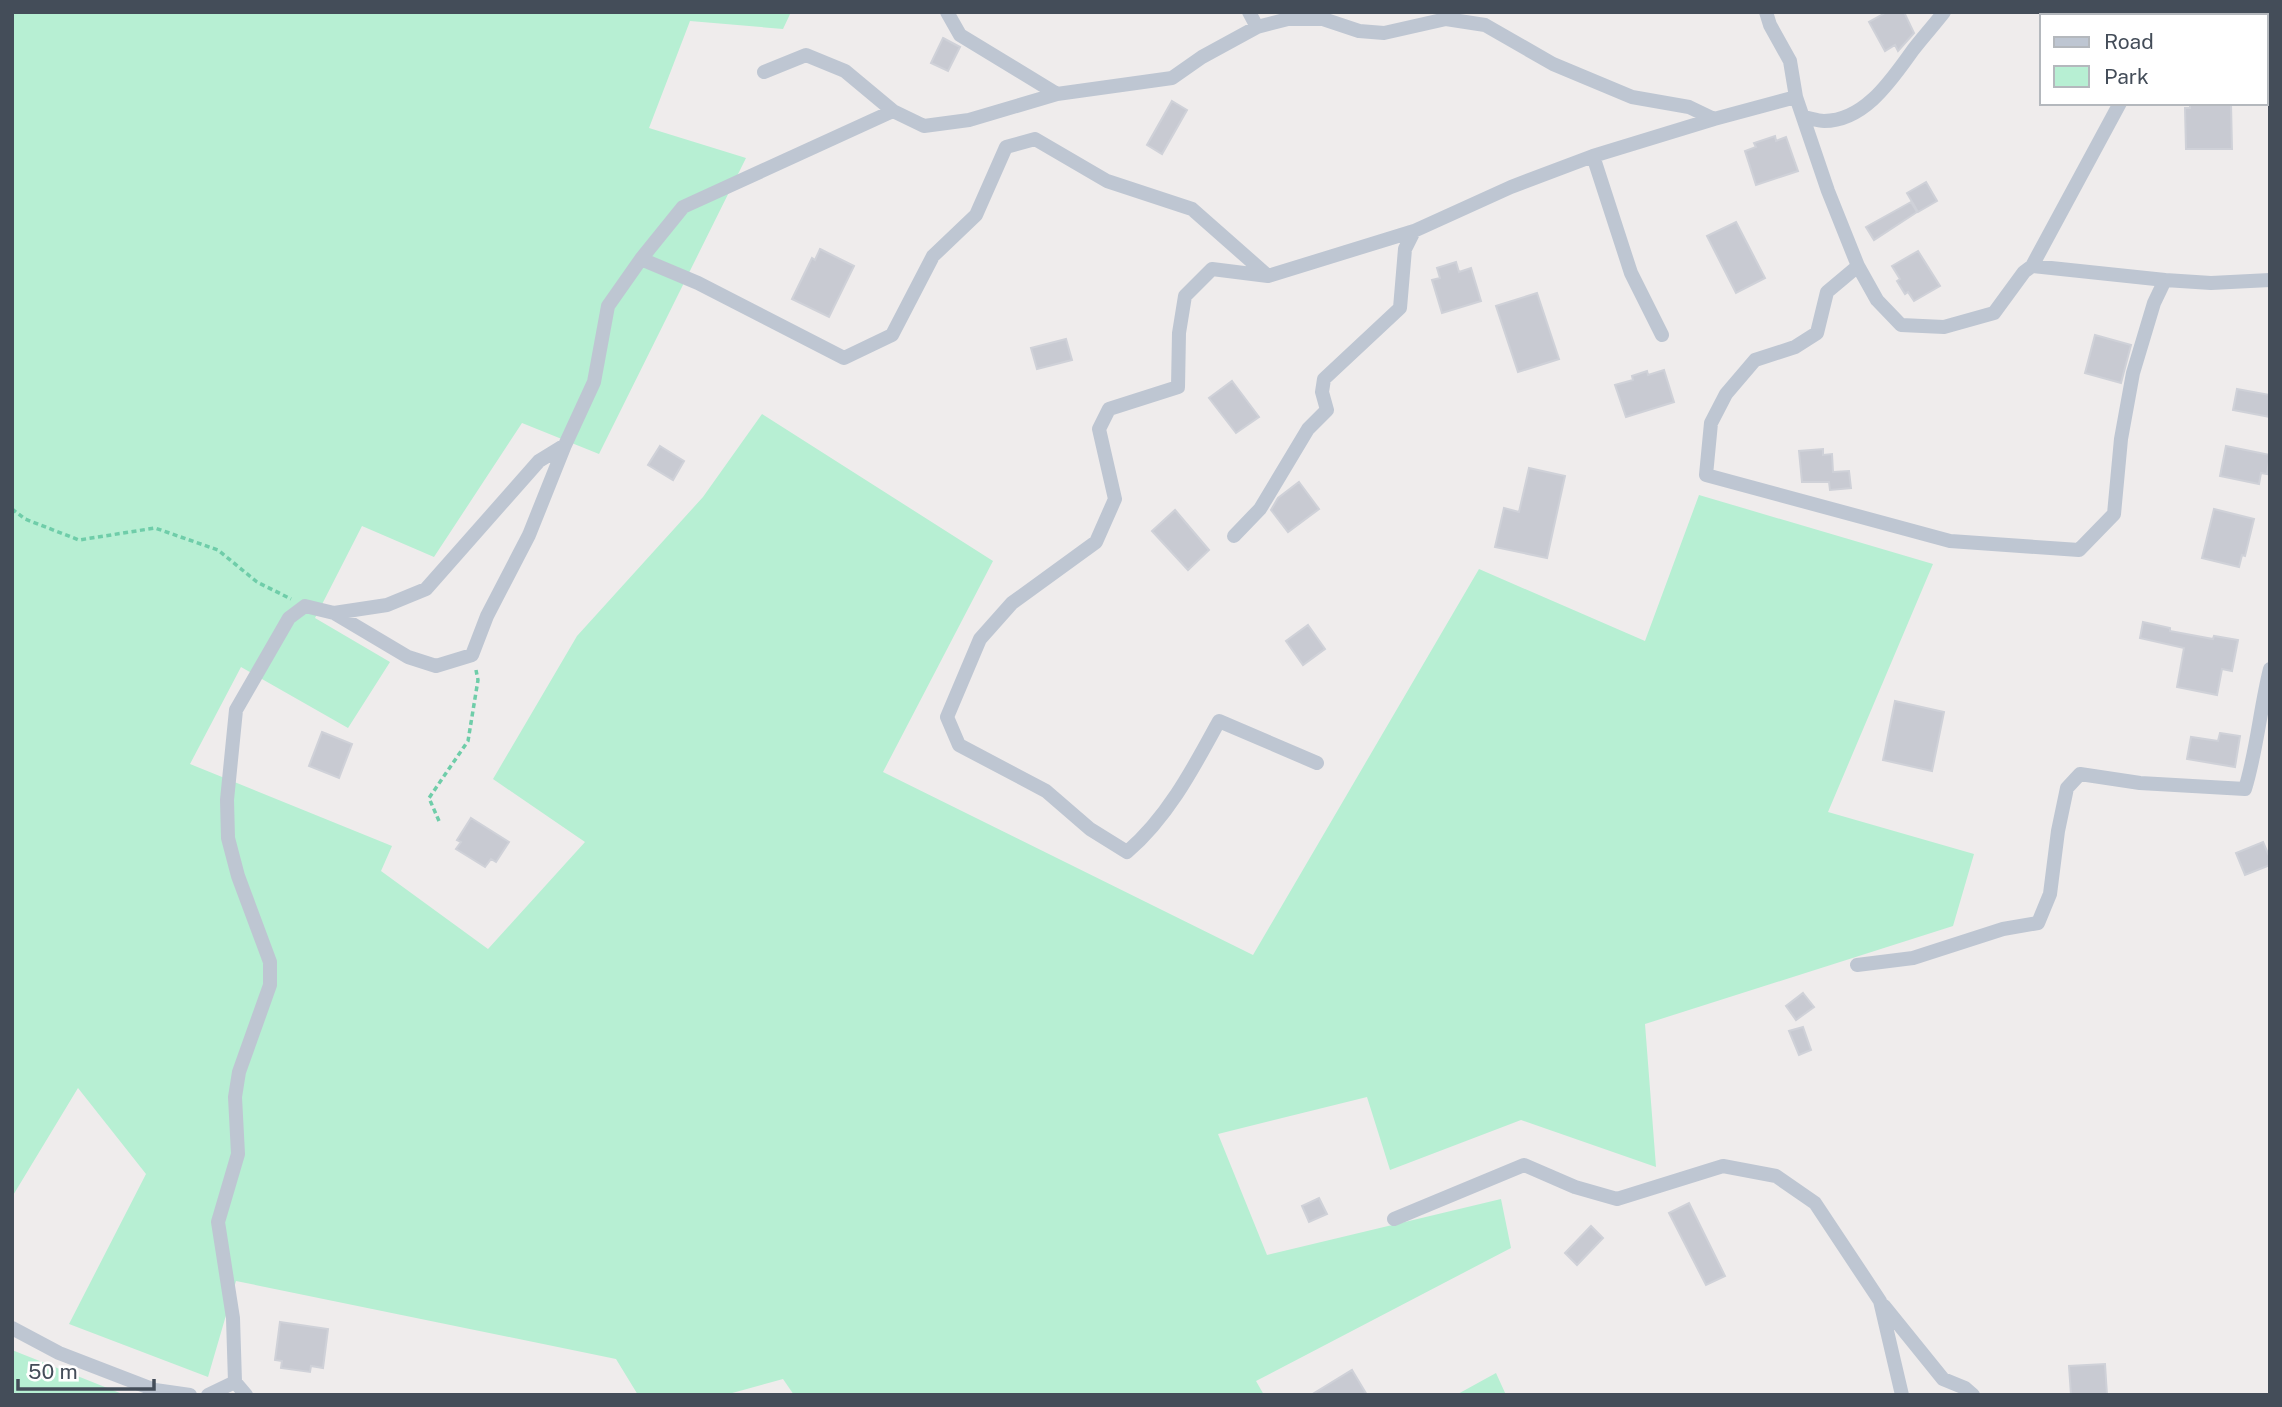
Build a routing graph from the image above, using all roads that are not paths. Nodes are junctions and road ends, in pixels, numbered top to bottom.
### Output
1 (947, 12) edge
2 (1249, 12) edge
3 (1766, 12) edge
4 (1944, 12) edge
5 (1483, 19) edge
6 (1257, 27) junction
7 (764, 72) dead end
8 (1057, 93) junction
9 (1797, 97) junction
10 (2119, 105) edge
11 (893, 111) junction
12 (1803, 117) junction
13 (1714, 119) junction
14 (1593, 156) junction
15 (1414, 231) junction
16 (640, 259) junction
17 (1858, 266) junction
18 (2032, 266) junction
19 (1268, 276) junction
20 (2165, 280) junction
21 (2270, 280) edge
22 (1662, 335) dead end
23 (565, 444) junction
24 (1234, 536) dead end
25 (334, 613) junction
26 (2270, 669) edge
27 (1317, 763) dead end
28 (1857, 965) dead end
29 (1394, 1219) dead end
30 (1880, 1301) junction
31 (12, 1328) edge
32 (235, 1382) junction
33 (190, 1395) edge
34 (208, 1395) edge
35 (246, 1395) edge
36 (1902, 1395) edge
37 (1973, 1395) edge

1 - 8 street
2 - 6 street
3 - 9 street
4 - 12 street
5 - 6 street
5 - 13 street
6 - 8 street
7 - 11 street
8 - 11 street
9 - 12 street
9 - 13 street
10 - 18 street
11 - 16 street
12 - 17 street
13 - 14 street
14 - 15 street
14 - 22 street
15 - 19 street
15 - 24 street
16 - 19 street
16 - 23 street
17 - 18 street
17 - 20 street
18 - 20 street
19 - 27 street
20 - 21 street
23 - 25 street
23 - 25 street
25 - 32 street
26 - 28 street
29 - 30 street
30 - 36 street
30 - 37 street
31 - 33 street
32 - 34 street
32 - 35 street

